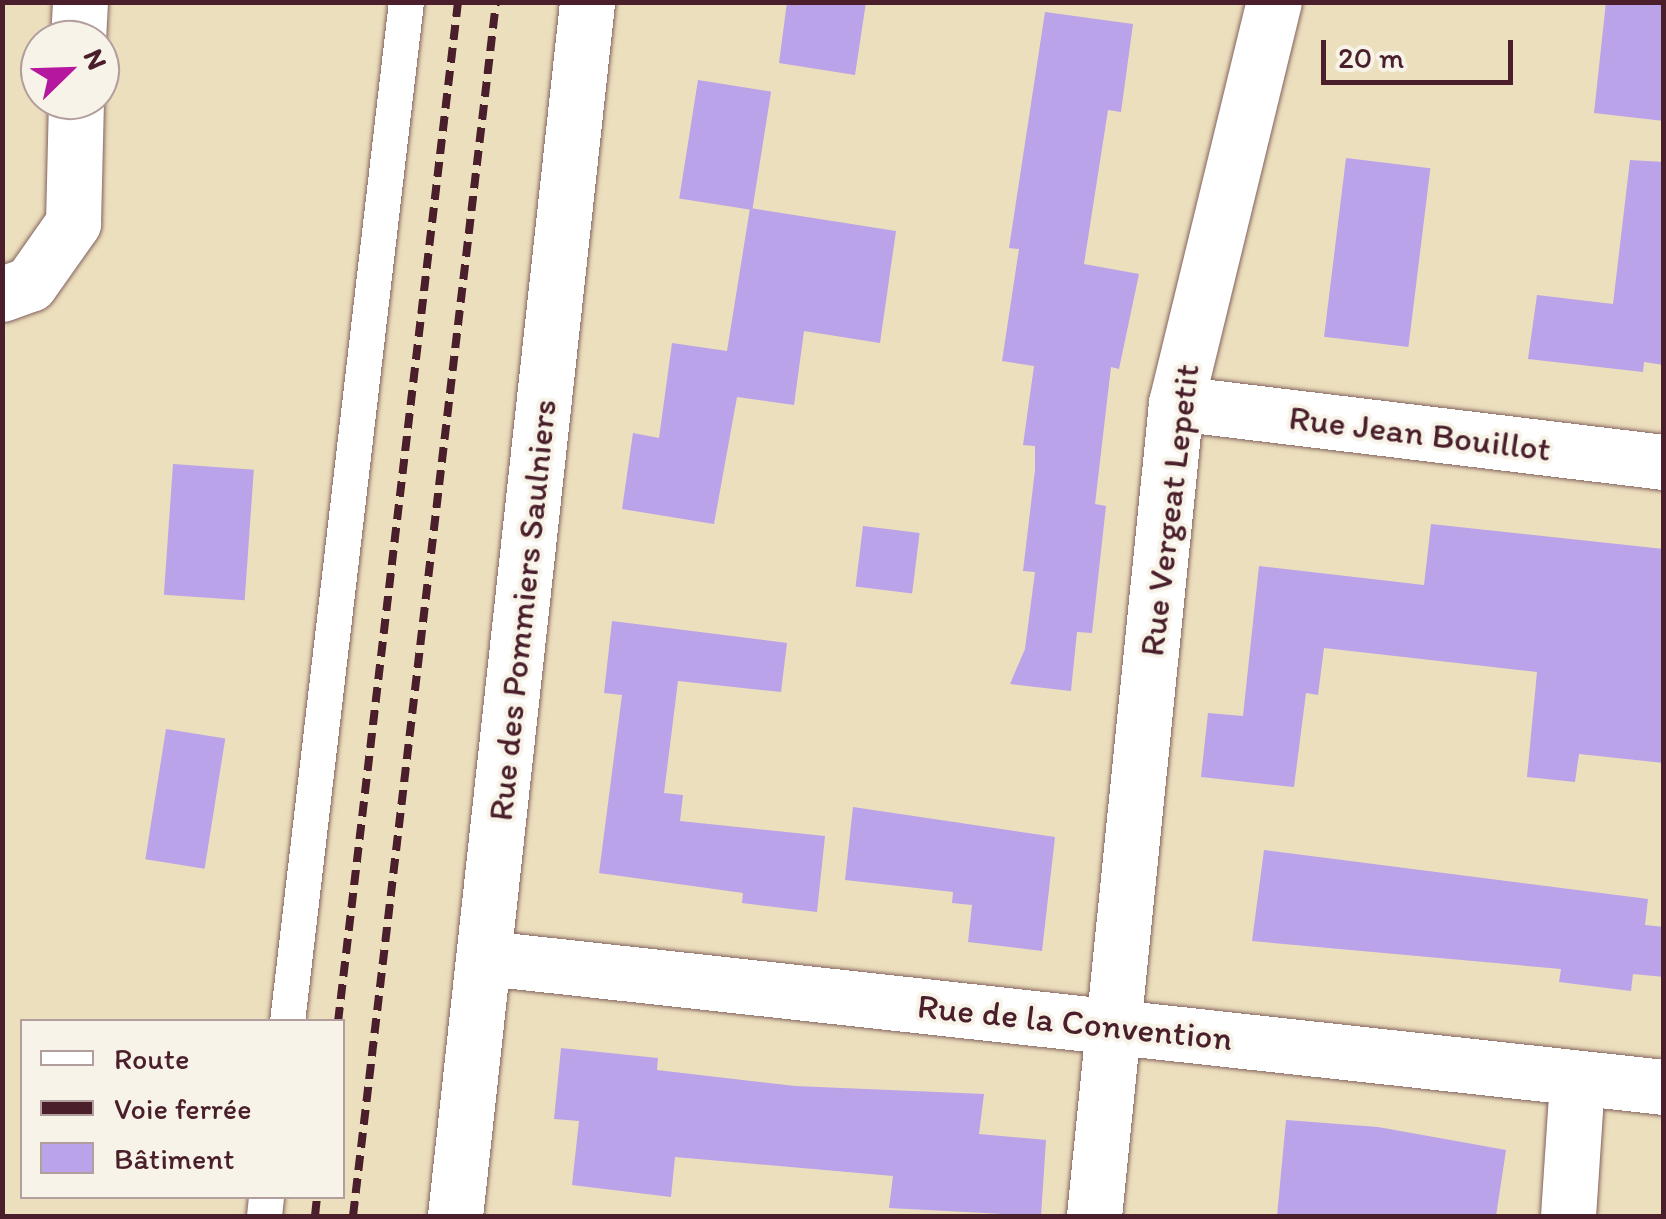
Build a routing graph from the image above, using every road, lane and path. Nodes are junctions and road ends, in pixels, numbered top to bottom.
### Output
1 (406, 2) edge
2 (587, 2) edge
3 (1274, 2) edge
4 (75, 120) edge
5 (2, 294) edge
6 (1176, 403) junction
7 (1664, 462) edge
8 (486, 958) junction
9 (287, 1019) edge
10 (1112, 1026) junction
11 (1578, 1079) junction
12 (1664, 1087) edge
13 (455, 1216) edge
14 (1094, 1216) edge
15 (1568, 1216) edge

1 - 9 lane
2 - 8 street, Rue des Pommiers Saulniers
3 - 6 street, Rue Vergeat Lepetit
4 - 5 street
6 - 7 street, Rue Jean Bouillot
6 - 10 street, Rue Vergeat Lepetit
8 - 10 street, Rue de la Convention
8 - 13 street, Rue des Pommiers Saulniers
10 - 11 street, Rue de la Convention
10 - 14 street, Rue Vergeat Lepetit
11 - 12 street, Rue de la Convention
11 - 15 street

